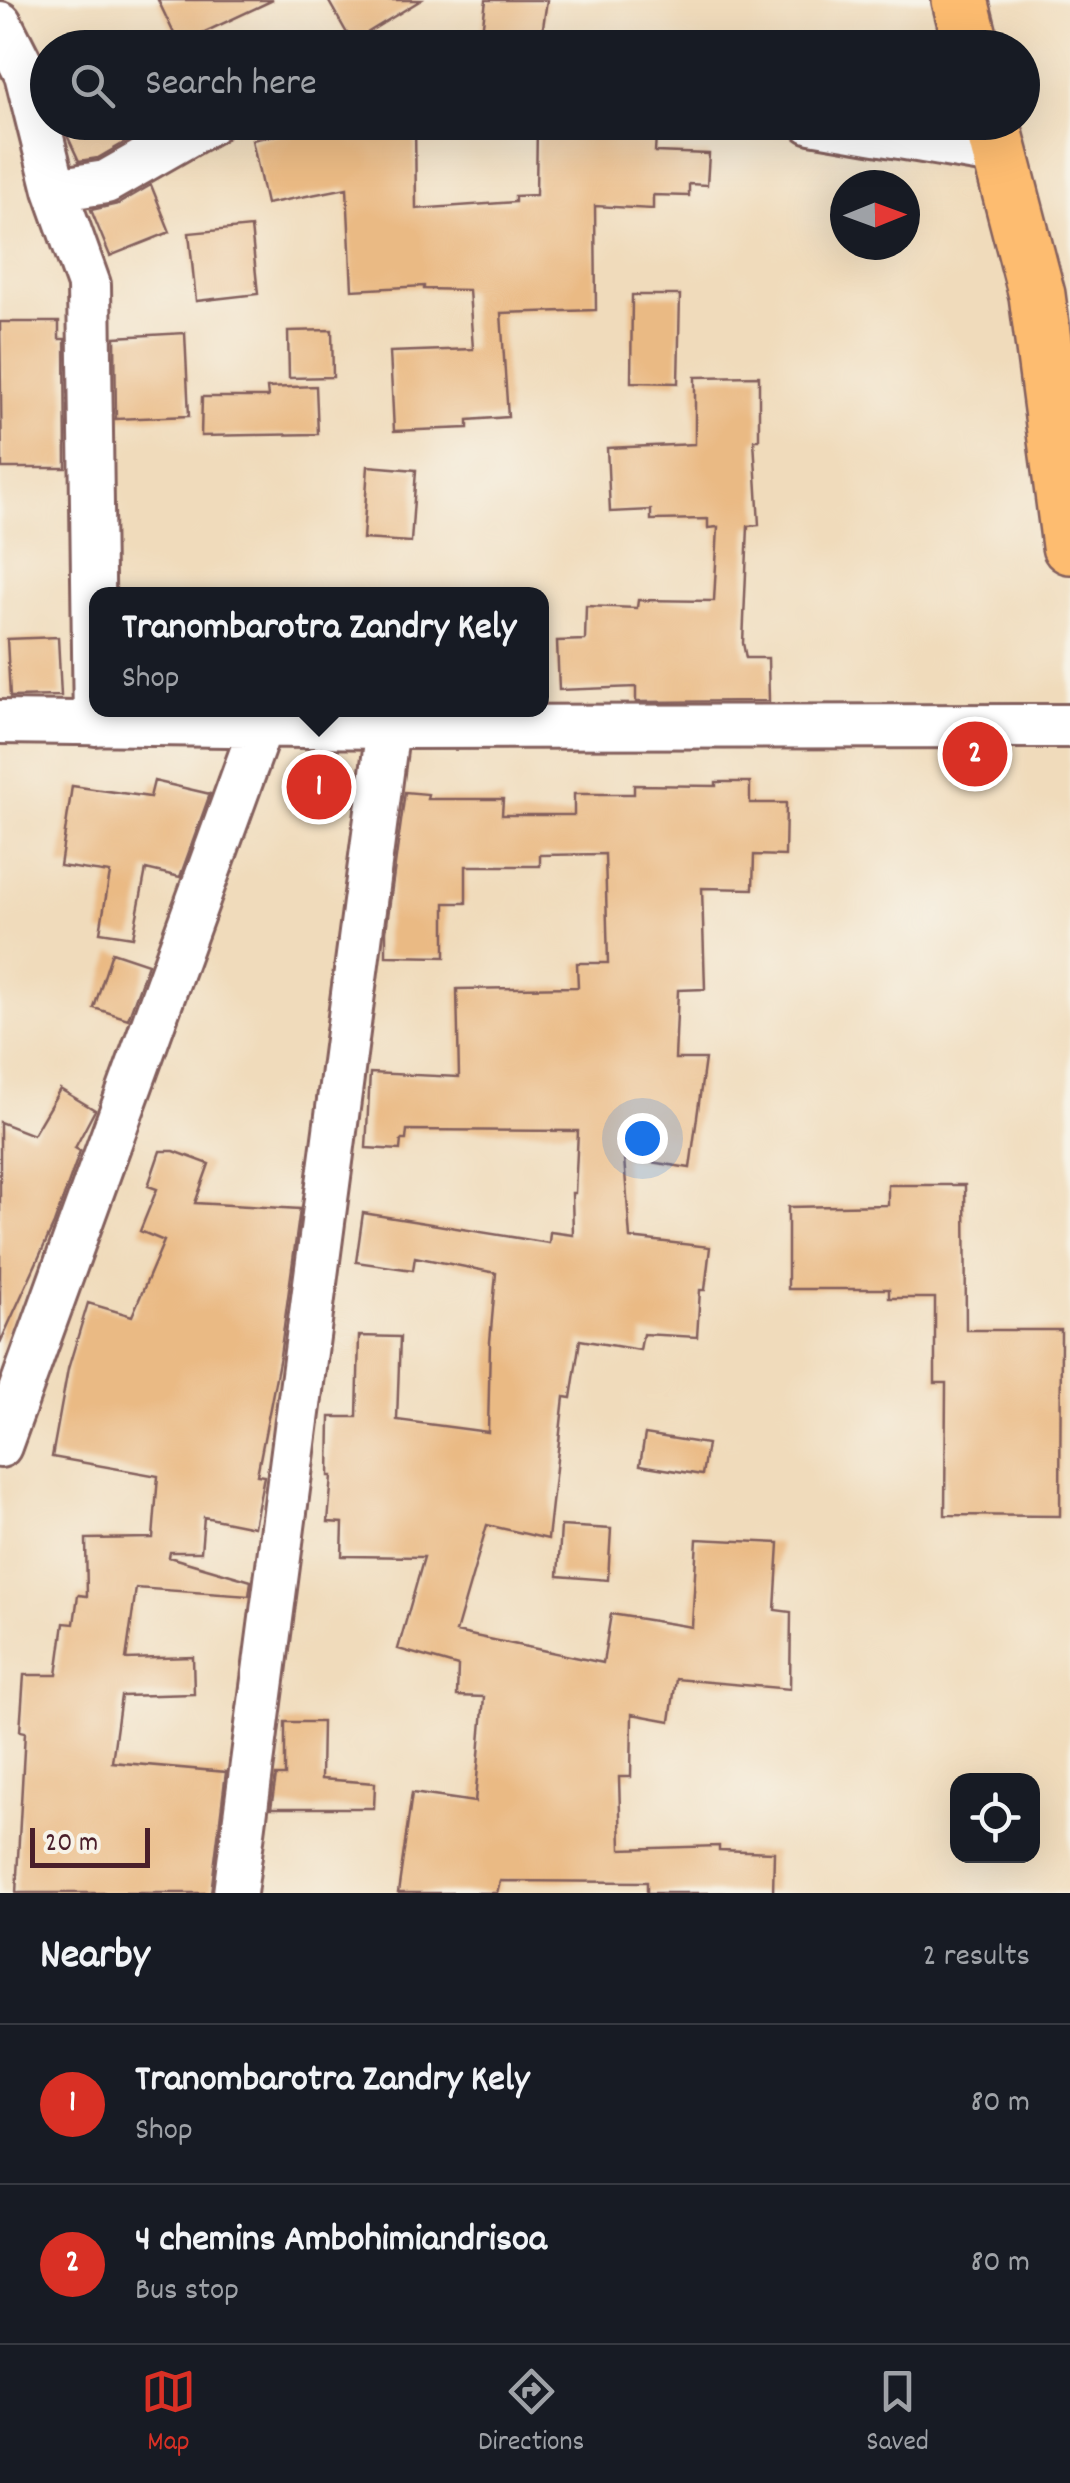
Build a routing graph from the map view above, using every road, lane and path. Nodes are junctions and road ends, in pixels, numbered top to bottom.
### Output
1 (960, 0) edge
2 (0, 23) edge
3 (968, 30) edge
4 (30, 89) edge
5 (43, 140) edge
6 (180, 140) edge
7 (997, 140) edge
8 (56, 190) junction
9 (1070, 546) edge
10 (93, 587) edge
11 (95, 717) edge
12 (0, 722) edge
13 (95, 724) junction
14 (261, 726) junction
15 (1070, 726) edge
16 (388, 727) junction
17 (0, 1446) edge
18 (235, 1893) edge

1 - 3 main road
2 - 4 street
5 - 8 street
6 - 8 street
7 - 9 main road
8 - 10 street
11 - 13 street
12 - 13 street
13 - 14 street
14 - 16 street
14 - 17 street
15 - 16 street
16 - 18 street

